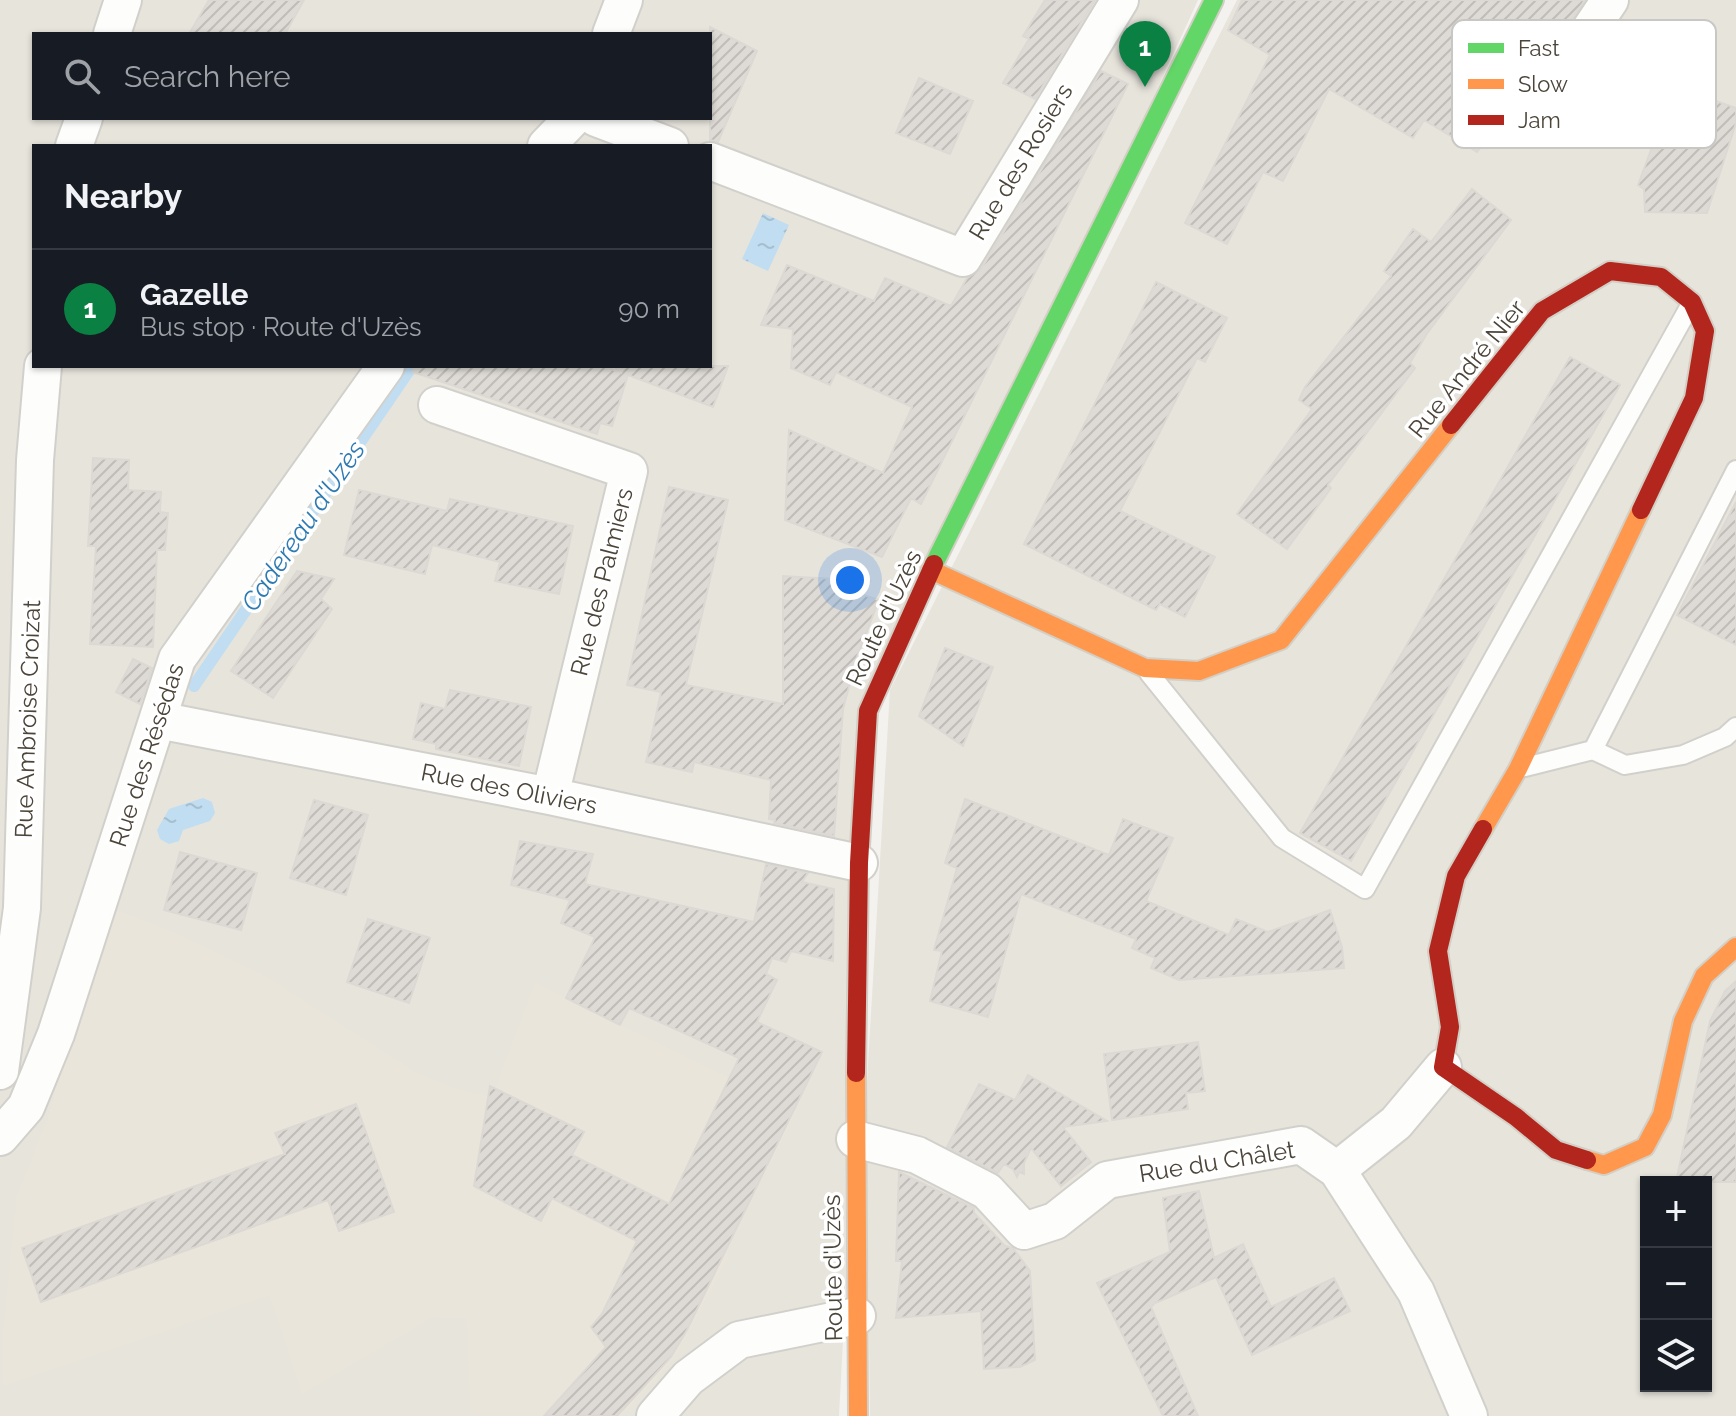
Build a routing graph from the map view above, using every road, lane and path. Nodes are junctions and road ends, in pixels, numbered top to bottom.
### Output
1 (123, 0) edge
2 (624, 0) edge
3 (1120, 0) edge
4 (1214, 0) edge
5 (1610, 0) edge
6 (1597, 20) edge
7 (113, 32) edge
8 (612, 32) edge
9 (83, 120) edge
10 (571, 120) edge
11 (601, 120) edge
12 (75, 144) edge
13 (548, 144) edge
14 (665, 144) edge
15 (712, 162) edge
16 (1692, 302) junction
17 (43, 368) edge
18 (385, 368) edge
19 (437, 405) dead end
20 (1736, 470) edge
21 (931, 570) junction
22 (1145, 668) junction
23 (158, 720) junction
24 (1736, 727) edge
25 (1593, 750) junction
26 (1518, 769) junction
27 (550, 796) junction
28 (859, 863) junction
29 (1736, 947) edge
30 (1443, 1067) junction
31 (0, 1071) edge
32 (0, 1137) edge
33 (855, 1139) junction
34 (1337, 1170) junction
35 (857, 1316) junction
36 (655, 1416) edge
37 (858, 1416) edge
38 (1469, 1416) edge

1 - 7 street
2 - 8 street
3 - 15 street, Rue des Rosiers
4 - 21 street, Route d'Uzès
5 - 6 street
9 - 12 street
10 - 13 street
11 - 14 street
16 - 22 street, Rue André Nier
16 - 22 lane
16 - 26 street
17 - 31 street, Rue Ambroise Croizat
18 - 23 street, Rue des Résédas
19 - 27 street, Rue des Palmiers
20 - 25 lane
21 - 22 street, Rue André Nier
21 - 28 street, Route d'Uzès
23 - 27 street, Rue des Oliviers
23 - 32 street, Rue des Résédas
24 - 25 lane
25 - 26 lane
26 - 30 street
27 - 28 street, Rue des Oliviers
28 - 33 street, Route d'Uzès
29 - 30 street
30 - 34 street
33 - 34 street, Rue du Châlet
33 - 35 street, Route d'Uzès
34 - 38 street, Rue du Châlet
35 - 36 street
35 - 37 street, Route d'Uzès

